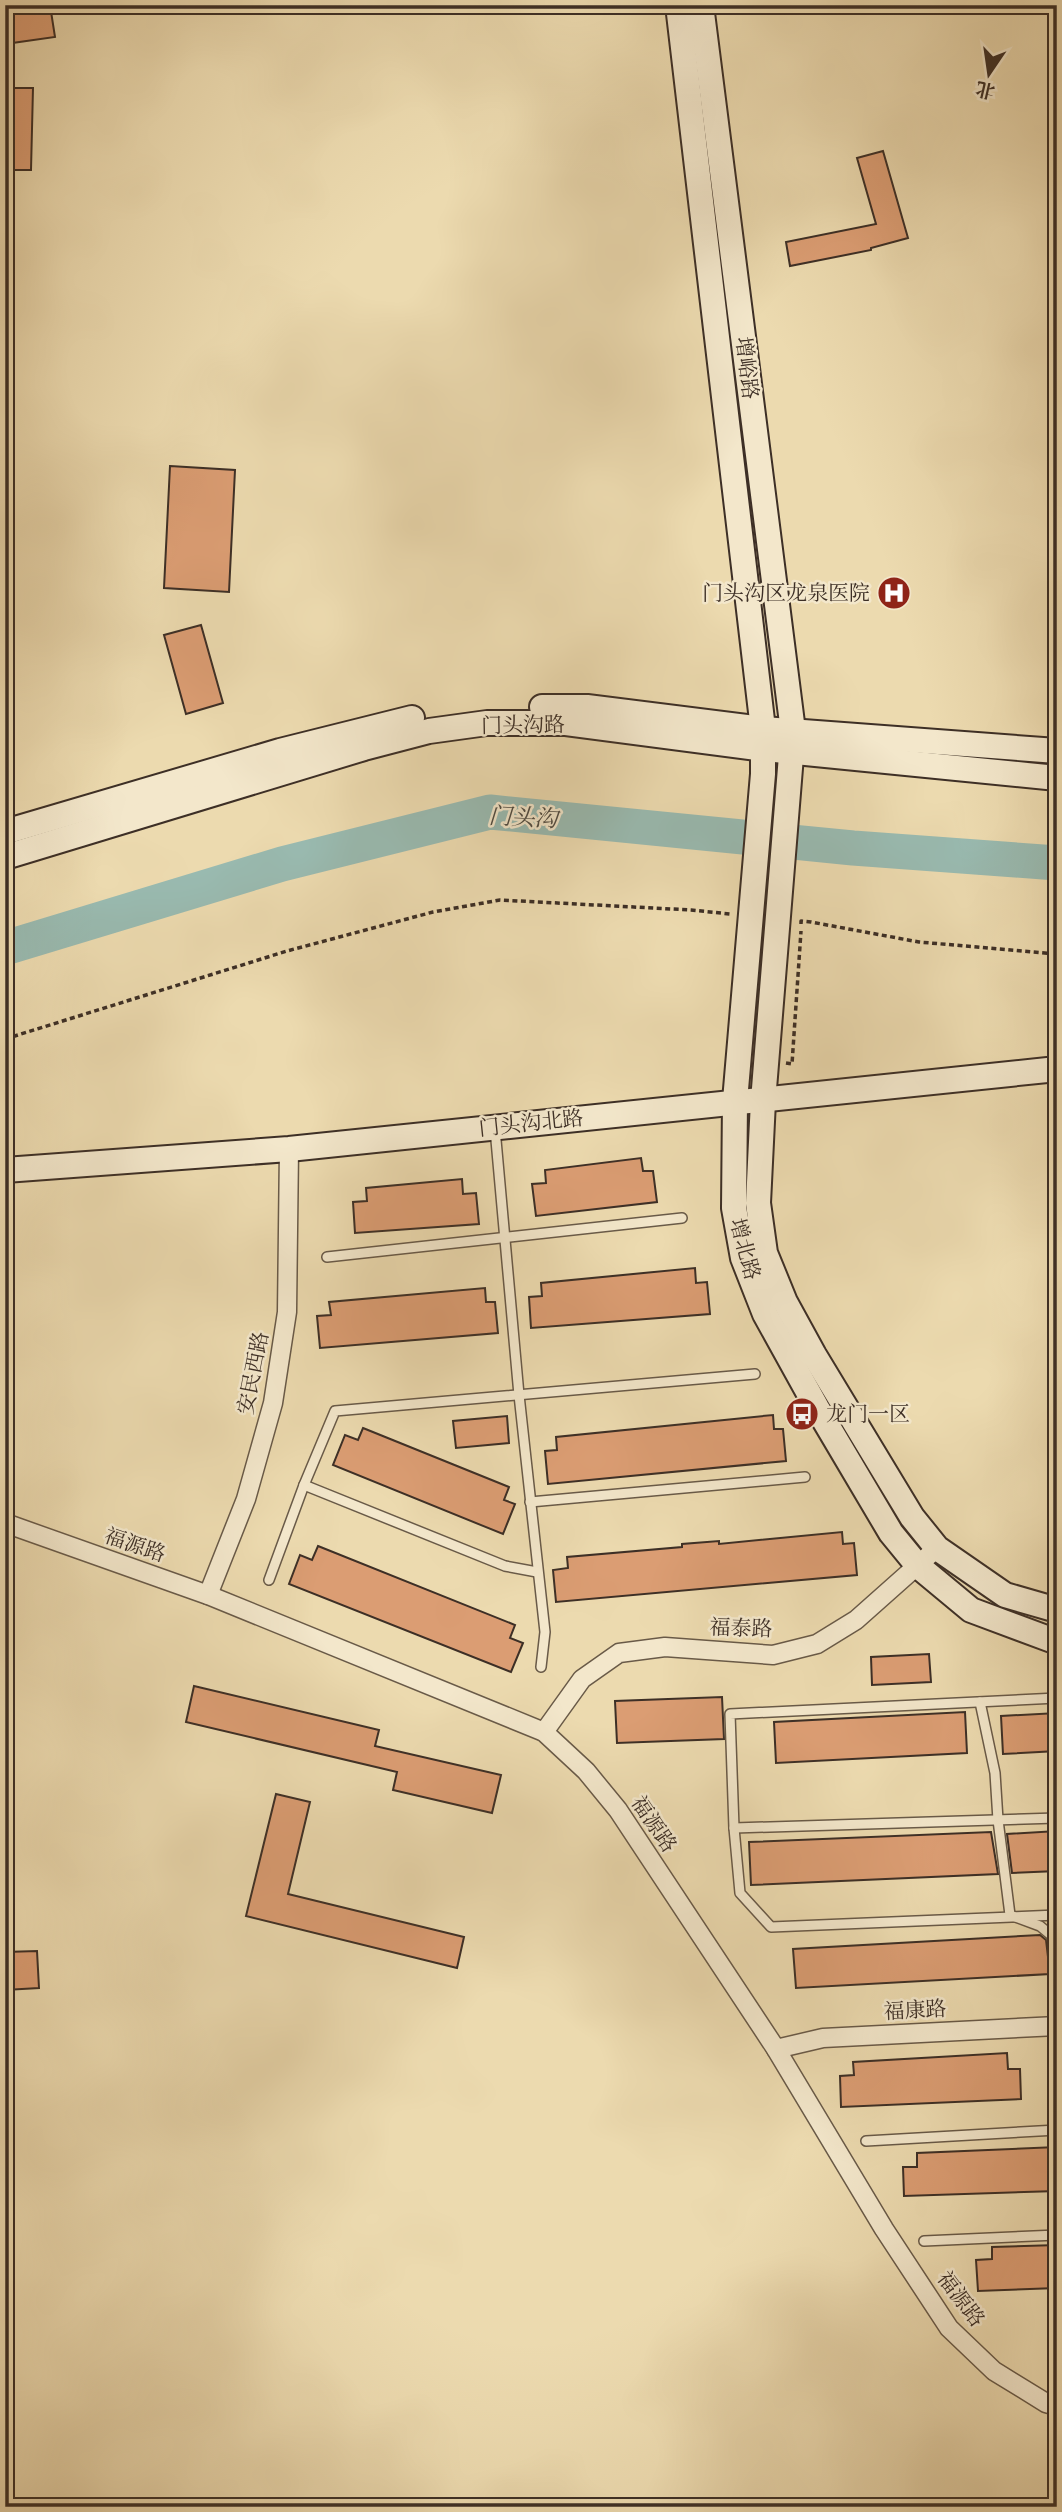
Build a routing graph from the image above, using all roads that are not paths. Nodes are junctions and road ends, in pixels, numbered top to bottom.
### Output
1 (678, 5) edge
2 (701, 5) edge
3 (764, 739) junction
4 (792, 742) junction
5 (1057, 751) edge
6 (1057, 778) edge
7 (5, 832) edge
8 (5, 857) edge
9 (1057, 1069) edge
10 (735, 1101) junction
11 (763, 1101) junction
12 (495, 1127) junction
13 (289, 1149) junction
14 (5, 1170) edge
15 (681, 1218) dead end
16 (504, 1237) junction
17 (327, 1257) dead end
18 (755, 1374) dead end
19 (519, 1395) junction
20 (806, 1477) dead end
21 (304, 1485) junction
22 (530, 1502) junction
23 (5, 1523) edge
24 (937, 1548) junction
25 (918, 1566) junction
26 (537, 1572) junction
27 (269, 1580) dead end
28 (208, 1595) junction
29 (1057, 1609) edge
30 (1057, 1642) edge
31 (541, 1667) dead end
32 (1057, 1698) edge
33 (980, 1702) junction
34 (544, 1732) junction
35 (1057, 1818) edge
36 (998, 1820) junction
37 (734, 1828) junction
38 (1010, 1915) junction
39 (1057, 1915) edge
40 (1057, 1965) edge
41 (1057, 2026) edge
42 (776, 2049) junction
43 (1057, 2130) edge
44 (866, 2141) dead end
45 (1057, 2235) edge
46 (925, 2241) dead end
47 (1057, 2406) edge

1 - 3 street, 增峪路
2 - 4 street, 增峪路
3 - 4 street, 门头沟路
3 - 7 street, 门头沟路
3 - 8 street, 门头沟路
3 - 10 street, 增北路
4 - 5 street, 门头沟路
4 - 6 street, 门头沟路
4 - 11 street, 增北路
9 - 11 street, 门头沟北路
10 - 11 street, 门头沟北路
10 - 12 street, 门头沟北路
10 - 25 street, 增北路
11 - 24 street, 增北路
12 - 13 street, 门头沟北路
12 - 16 lane
13 - 14 street, 门头沟北路
13 - 28 street, 安民西路
15 - 16 lane
16 - 17 lane
16 - 19 lane
18 - 19 lane
19 - 21 lane
19 - 22 lane
20 - 22 lane
21 - 26 lane
21 - 27 lane
22 - 26 lane
23 - 28 street, 福源路
24 - 25 street, 福泰路
24 - 29 street, 增北路
25 - 30 street, 增北路
25 - 34 street, 福泰路
26 - 31 lane
28 - 34 street, 福源路
32 - 33 lane
33 - 36 lane
33 - 37 lane
34 - 42 street, 福源路
35 - 36 lane
36 - 37 lane
36 - 38 lane
37 - 38 lane
38 - 39 lane
38 - 40 lane
41 - 42 street, 福康路
42 - 47 street, 福源路
43 - 44 lane
45 - 46 lane

